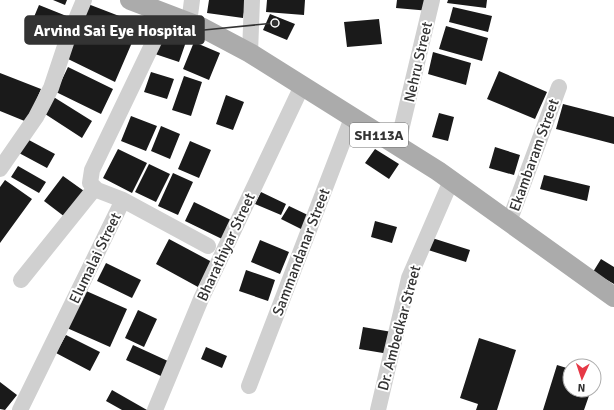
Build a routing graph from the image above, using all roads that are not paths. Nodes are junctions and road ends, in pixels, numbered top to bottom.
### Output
1 (84, 0) edge
2 (130, 0) edge
3 (192, 0) edge
4 (252, 0) edge
5 (432, 0) edge
6 (167, 14) junction
7 (189, 23) junction
8 (250, 53) junction
9 (302, 86) junction
10 (559, 87) dead end
11 (352, 118) junction
12 (397, 147) junction
13 (0, 169) edge
14 (451, 181) junction
15 (95, 188) junction
16 (123, 200) junction
17 (510, 222) junction
18 (208, 246) dead end
19 (21, 280) dead end
20 (614, 297) edge
21 (249, 386) dead end
22 (20, 410) edge
23 (155, 410) edge
24 (378, 410) edge

1 - 13 street
2 - 6 main road, SH113A
3 - 7 street
4 - 8 street
5 - 12 street, Nehru Street
6 - 7 main road, SH113A
6 - 15 street
7 - 8 main road, SH113A
8 - 9 main road, SH113A
9 - 11 main road, SH113A
9 - 23 street, Bharathiyar Street
10 - 17 street, Ekambaram Street
11 - 12 main road, SH113A
11 - 21 street, Sammandanar Street
12 - 14 main road, SH113A
14 - 17 main road, SH113A
14 - 24 street, Dr. Ambedkar Street
15 - 16 street, Elumalai Street
15 - 19 street
16 - 18 street
16 - 22 street, Elumalai Street
17 - 20 main road, SH113A

